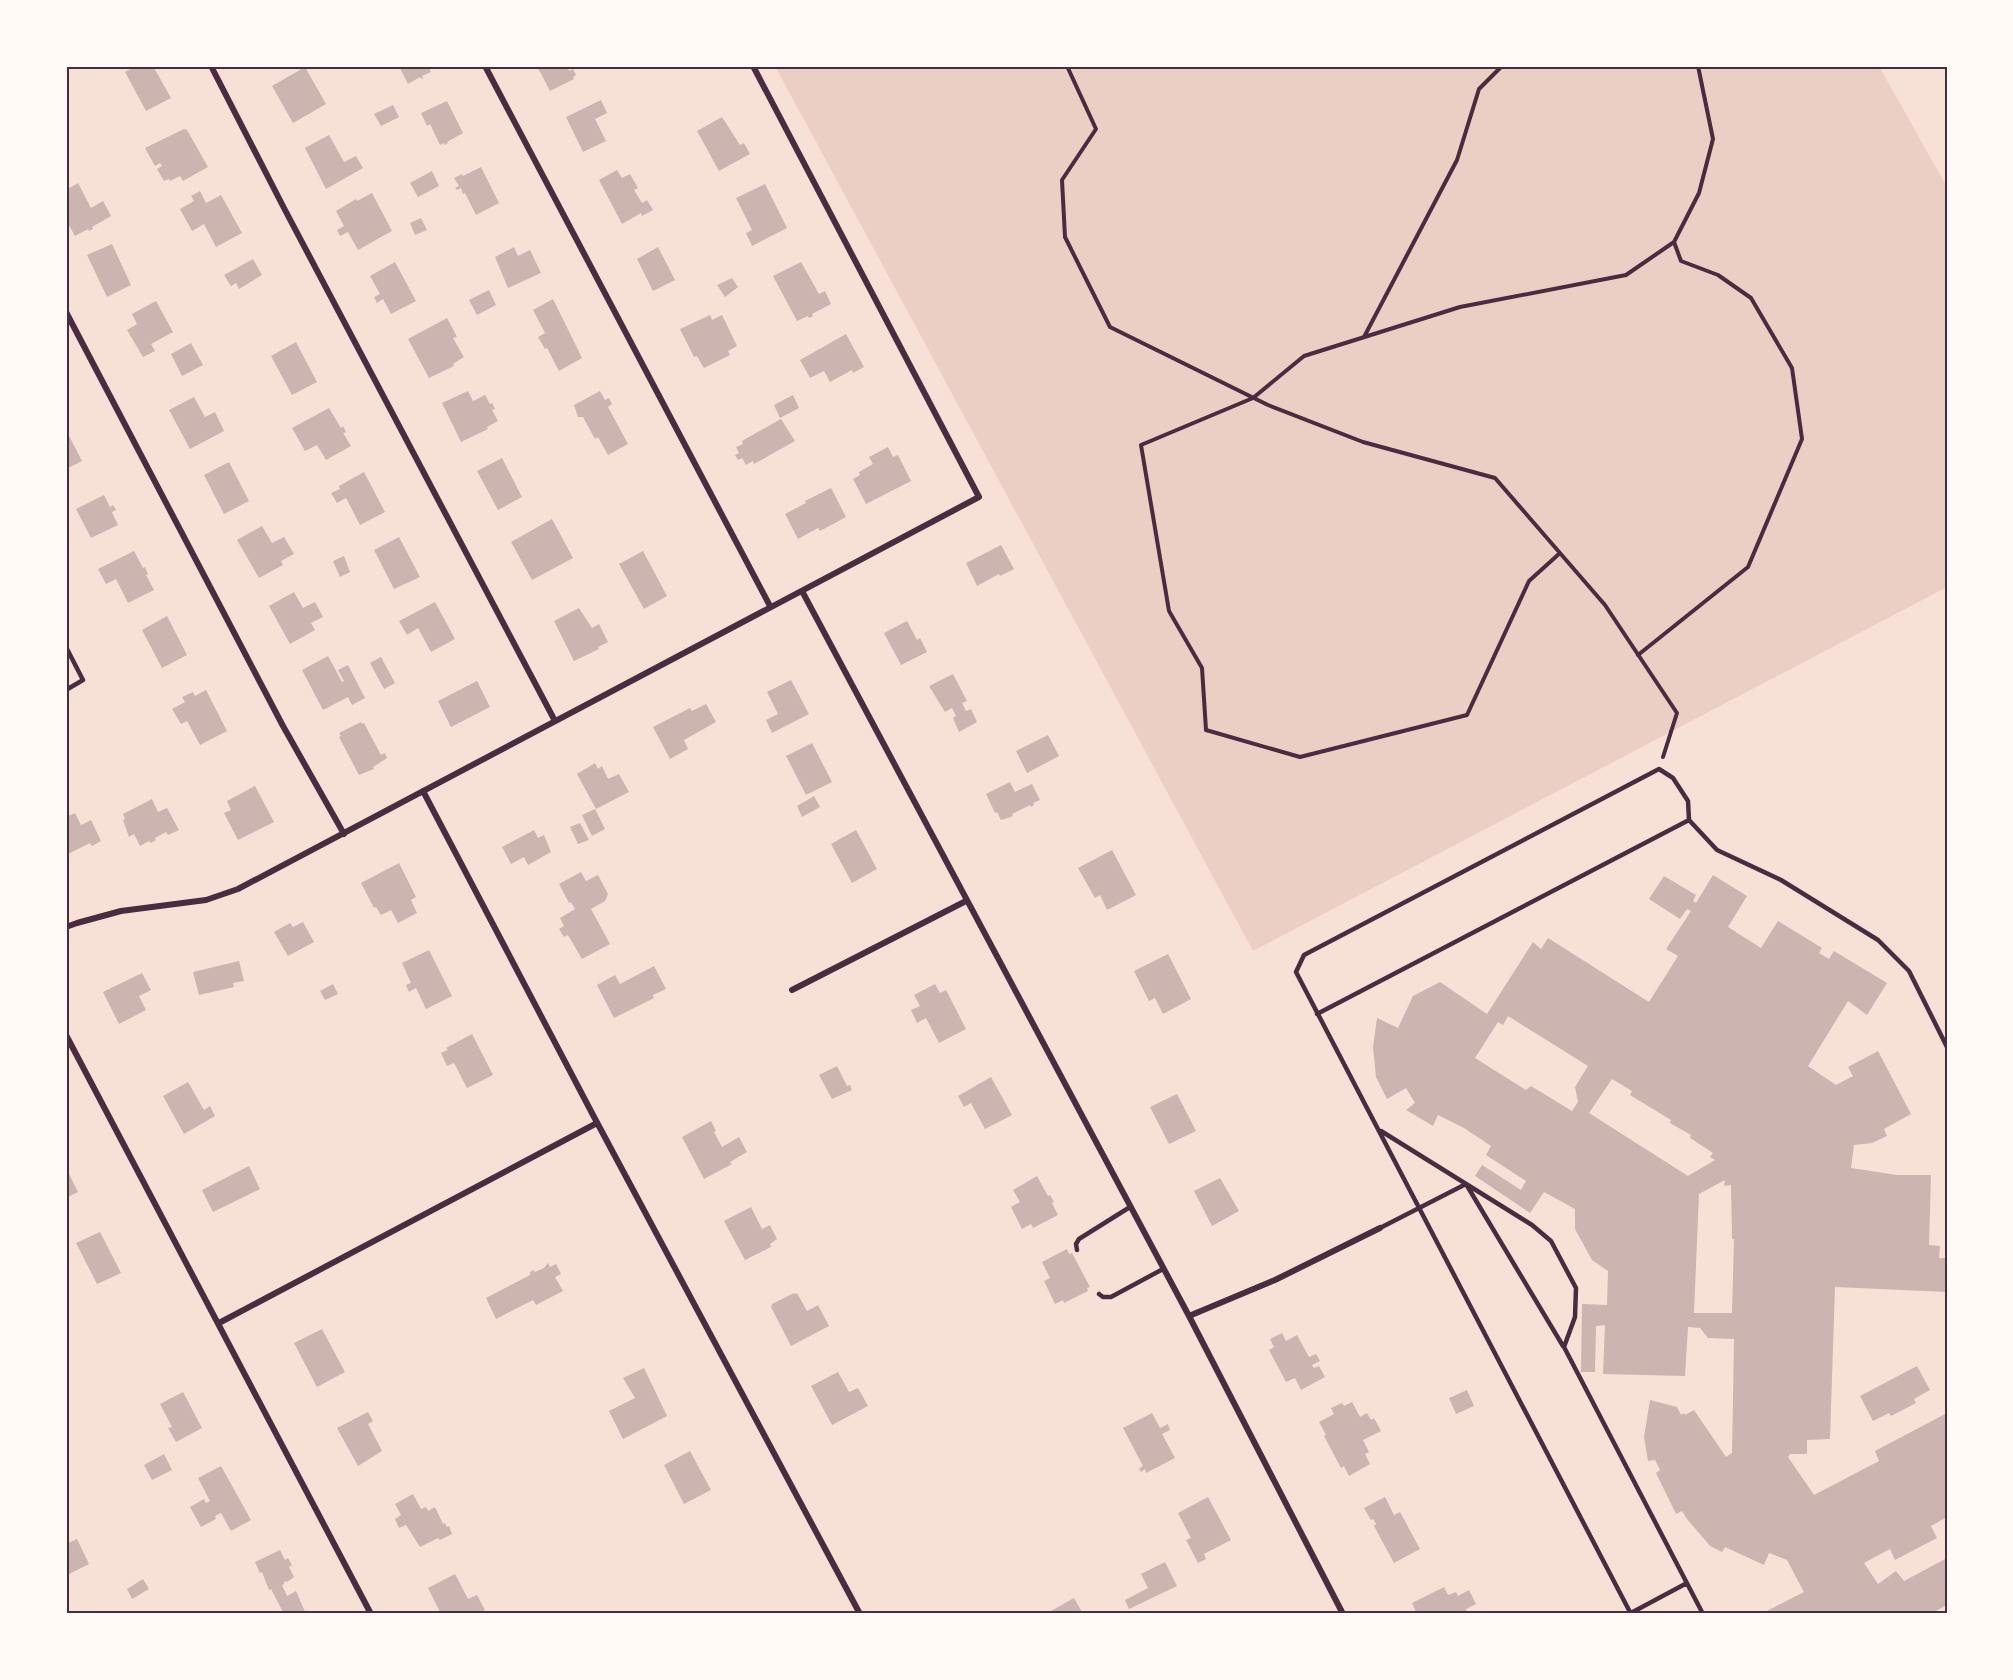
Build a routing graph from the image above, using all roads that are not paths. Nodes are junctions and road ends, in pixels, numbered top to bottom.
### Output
1 (211, 66) edge
2 (485, 66) edge
3 (753, 66) edge
4 (66, 312) edge
5 (802, 591) junction
6 (770, 606) junction
7 (66, 647) edge
8 (66, 690) edge
9 (555, 721) junction
10 (423, 791) junction
11 (1689, 820) junction
12 (344, 834) junction
13 (966, 901) junction
14 (66, 927) edge
15 (792, 990) dead end
16 (1317, 1014) junction
17 (66, 1035) edge
18 (1947, 1047) edge
19 (597, 1123) junction
20 (1378, 1130) junction
21 (1466, 1184) junction
22 (1130, 1208) junction
23 (1420, 1208) junction
24 (1380, 1228) joint
25 (1077, 1250) dead end
26 (1163, 1269) junction
27 (1099, 1294) dead end
28 (1189, 1316) junction
29 (219, 1323) junction
30 (1564, 1347) junction
31 (1687, 1583) junction
32 (371, 1614) edge
33 (860, 1614) edge
34 (1343, 1614) edge
35 (1630, 1614) edge
36 (1703, 1614) edge

1 - 9 street
2 - 6 street
3 - 5 street
4 - 12 street
5 - 6 street
5 - 13 street
6 - 9 street
7 - 8 lane
9 - 10 street
10 - 12 street
10 - 19 street
11 - 16 lane
11 - 16 lane
11 - 18 lane
12 - 14 street
13 - 15 street
13 - 22 street
16 - 20 lane
17 - 29 street
19 - 29 street
19 - 33 street
20 - 21 lane
20 - 23 lane
21 - 23 lane
21 - 30 lane
21 - 30 lane
22 - 25 lane
22 - 26 street
23 - 24 lane
23 - 35 lane
24 - 28 street
26 - 27 lane
26 - 28 street
28 - 34 street
29 - 32 street
30 - 31 lane
31 - 35 lane
31 - 36 lane

